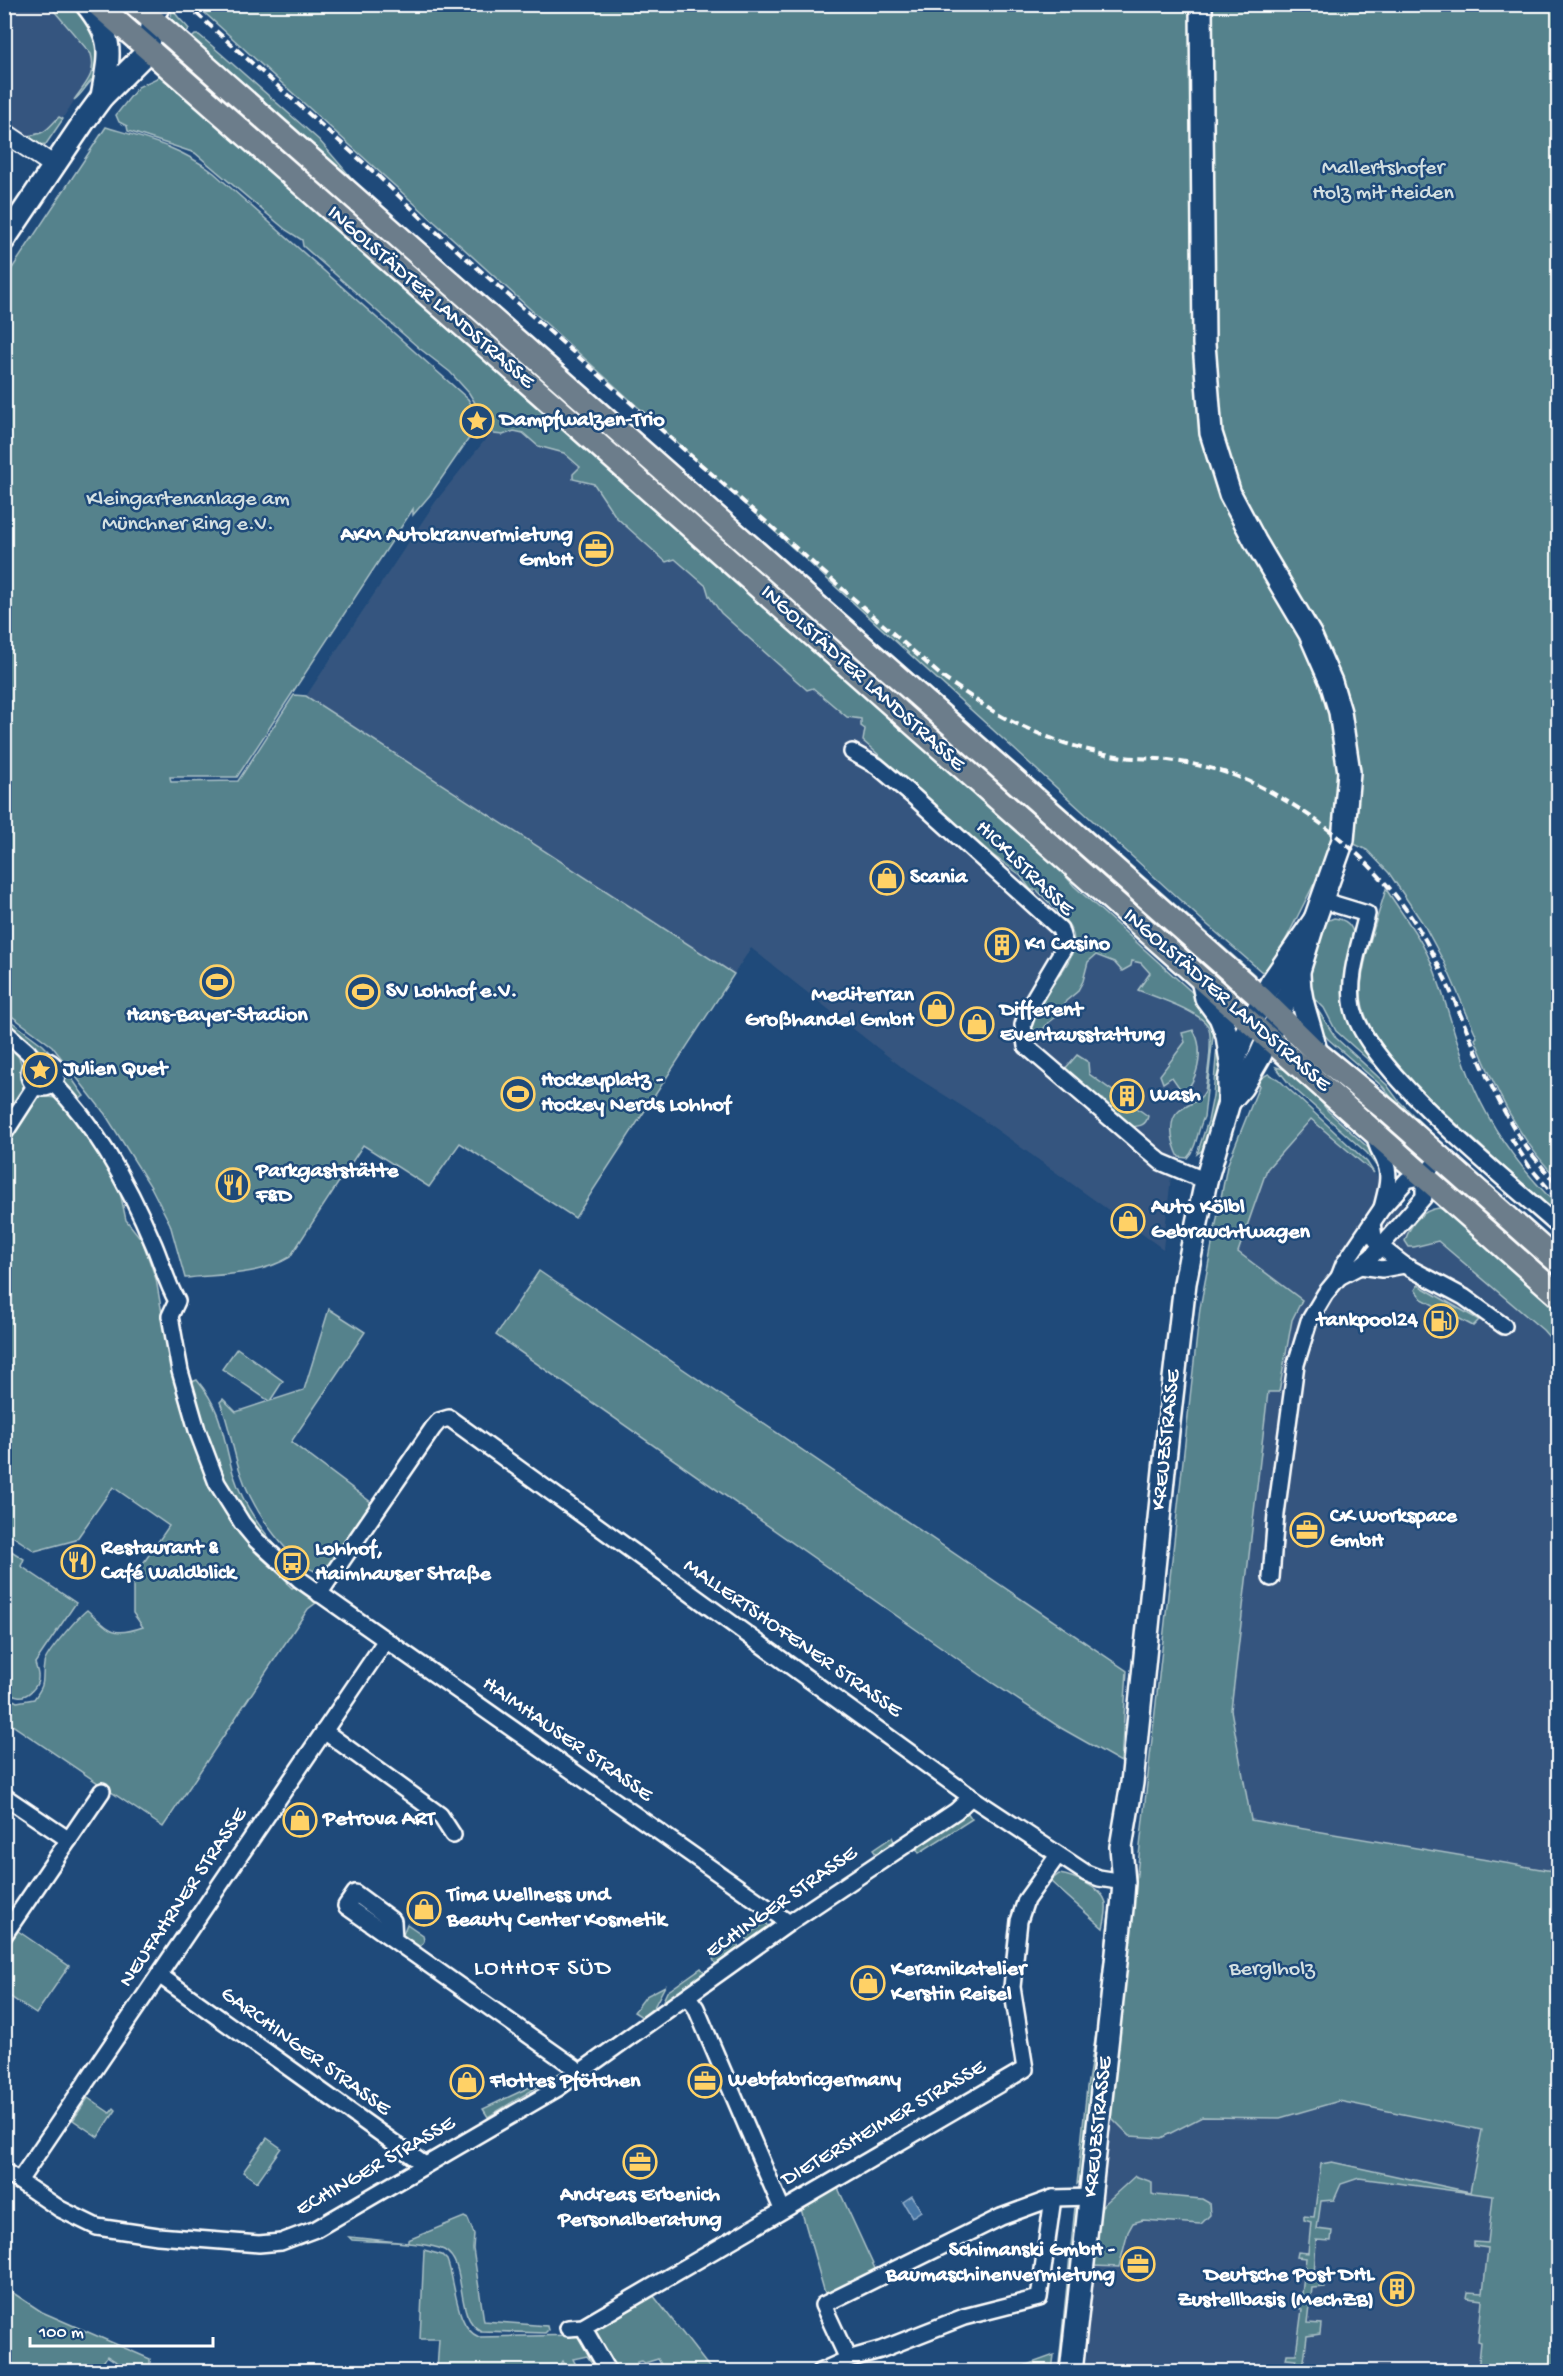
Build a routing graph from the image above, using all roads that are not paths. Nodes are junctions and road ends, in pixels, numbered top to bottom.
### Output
1 (86, 4) edge
2 (97, 4) edge
3 (135, 4) edge
4 (1201, 4) edge
5 (159, 12) edge
6 (131, 35) junction
7 (156, 58) junction
8 (108, 62) junction
9 (102, 98) junction
10 (4, 132) edge
11 (53, 165) junction
12 (4, 240) edge
13 (852, 752) dead end
14 (1318, 910) junction
15 (1299, 971) junction
16 (1202, 980) junction
17 (1262, 999) junction
18 (1278, 1016) junction
19 (1250, 1024) junction
20 (4, 1031) edge
21 (1268, 1040) junction
22 (1316, 1052) junction
23 (35, 1062) junction
24 (1232, 1067) junction
25 (54, 1084) junction
26 (35, 1086) junction
27 (1229, 1102) junction
28 (1375, 1133) junction
29 (4, 1134) edge
30 (1440, 1157) junction
31 (1424, 1176) junction
32 (1206, 1181) junction
33 (1382, 1208) junction
34 (1372, 1223) junction
35 (1558, 1226) edge
36 (1381, 1247) junction
37 (1351, 1253) junction
38 (1558, 1262) edge
39 (1404, 1265) junction
40 (1360, 1266) junction
41 (1339, 1277) junction
42 (1558, 1295) edge
43 (1504, 1326) dead end
44 (1271, 1578) dead end
45 (319, 1594) junction
46 (386, 1640) junction
47 (324, 1731) junction
48 (102, 1791) dead end
49 (4, 1796) edge
50 (971, 1797) junction
51 (453, 1835) dead end
52 (69, 1840) junction
53 (1058, 1855) junction
54 (1124, 1882) junction
55 (789, 1923) junction
56 (4, 1935) edge
57 (394, 1940) dead end
58 (159, 1975) junction
59 (688, 1997) junction
60 (579, 2074) junction
61 (424, 2165) junction
62 (4, 2171) edge
63 (19, 2181) junction
64 (1092, 2197) junction
65 (1053, 2198) junction
66 (782, 2209) junction
67 (848, 2359) junction
68 (609, 2372) edge
69 (819, 2372) edge
70 (1071, 2372) edge

1 - 8 main road
2 - 6 main road, INGOLSTÄDTER LANDSTRASSE
3 - 5 main road, INGOLSTÄDTER LANDSTRASSE
4 - 14 main road
5 - 6 main road
5 - 7 main road
5 - 17 main road, INGOLSTÄDTER LANDSTRASSE
6 - 7 main road, INGOLSTÄDTER LANDSTRASSE
6 - 8 main road
7 - 9 main road
7 - 16 main road, INGOLSTÄDTER LANDSTRASSE
8 - 9 main road
9 - 11 main road
10 - 11 street
11 - 12 main road
13 - 32 street, HICKLSTRASSE
14 - 15 main road
14 - 17 main road, KREUZSTRASSE
14 - 35 street
15 - 18 main road, KREUZSTRASSE
15 - 22 main road
16 - 19 main road, INGOLSTÄDTER LANDSTRASSE
16 - 24 main road, KREUZSTRASSE
17 - 18 main road, INGOLSTÄDTER LANDSTRASSE
17 - 19 main road, KREUZSTRASSE
18 - 21 main road, KREUZSTRASSE
18 - 22 main road, INGOLSTÄDTER LANDSTRASSE
19 - 21 main road, INGOLSTÄDTER LANDSTRASSE
19 - 24 main road, KREUZSTRASSE
20 - 23 street
21 - 27 main road, KREUZSTRASSE
21 - 28 main road, INGOLSTÄDTER LANDSTRASSE
22 - 30 main road, INGOLSTÄDTER LANDSTRASSE
23 - 25 street
23 - 26 street
24 - 27 main road, KREUZSTRASSE
25 - 26 street
25 - 45 street, HAIMHAUSER STRASSE
26 - 29 street
27 - 32 main road, KREUZSTRASSE
28 - 31 main road, INGOLSTÄDTER LANDSTRASSE
28 - 33 street
30 - 31 street
30 - 38 main road, INGOLSTÄDTER LANDSTRASSE
31 - 33 street
31 - 36 street
31 - 42 main road, INGOLSTÄDTER LANDSTRASSE
32 - 54 main road, KREUZSTRASSE
33 - 34 street
34 - 36 street
34 - 37 street
36 - 39 street
36 - 40 street
37 - 40 street
37 - 41 street
39 - 40 street
39 - 43 street
40 - 41 street
41 - 44 street
45 - 46 street, HAIMHAUSER STRASSE
45 - 50 street, MALLERTSHOFENER STRASSE
46 - 47 street, NEUFAHRNER STRASSE
46 - 55 street, HAIMHAUSER STRASSE
47 - 51 street
47 - 58 street, NEUFAHRNER STRASSE
48 - 52 street
49 - 52 street
50 - 53 street, MALLERTSHOFENER STRASSE
50 - 55 street, ECHINGER STRASSE
52 - 56 street
53 - 54 street, MALLERTSHOFENER STRASSE
53 - 66 street, DIETERSHEIMER STRASSE
54 - 64 main road, KREUZSTRASSE
55 - 59 street, ECHINGER STRASSE
57 - 60 street
58 - 61 street, GARCHINGER STRASSE
58 - 63 street, NEUFAHRNER STRASSE
59 - 60 street, ECHINGER STRASSE
59 - 66 street
60 - 61 street, ECHINGER STRASSE
61 - 63 street, ECHINGER STRASSE
62 - 63 street, ECHINGER STRASSE
64 - 65 street
64 - 70 main road, KREUZSTRASSE
65 - 67 street
65 - 67 street
66 - 68 street, DIETERSHEIMER STRASSE
67 - 69 street

